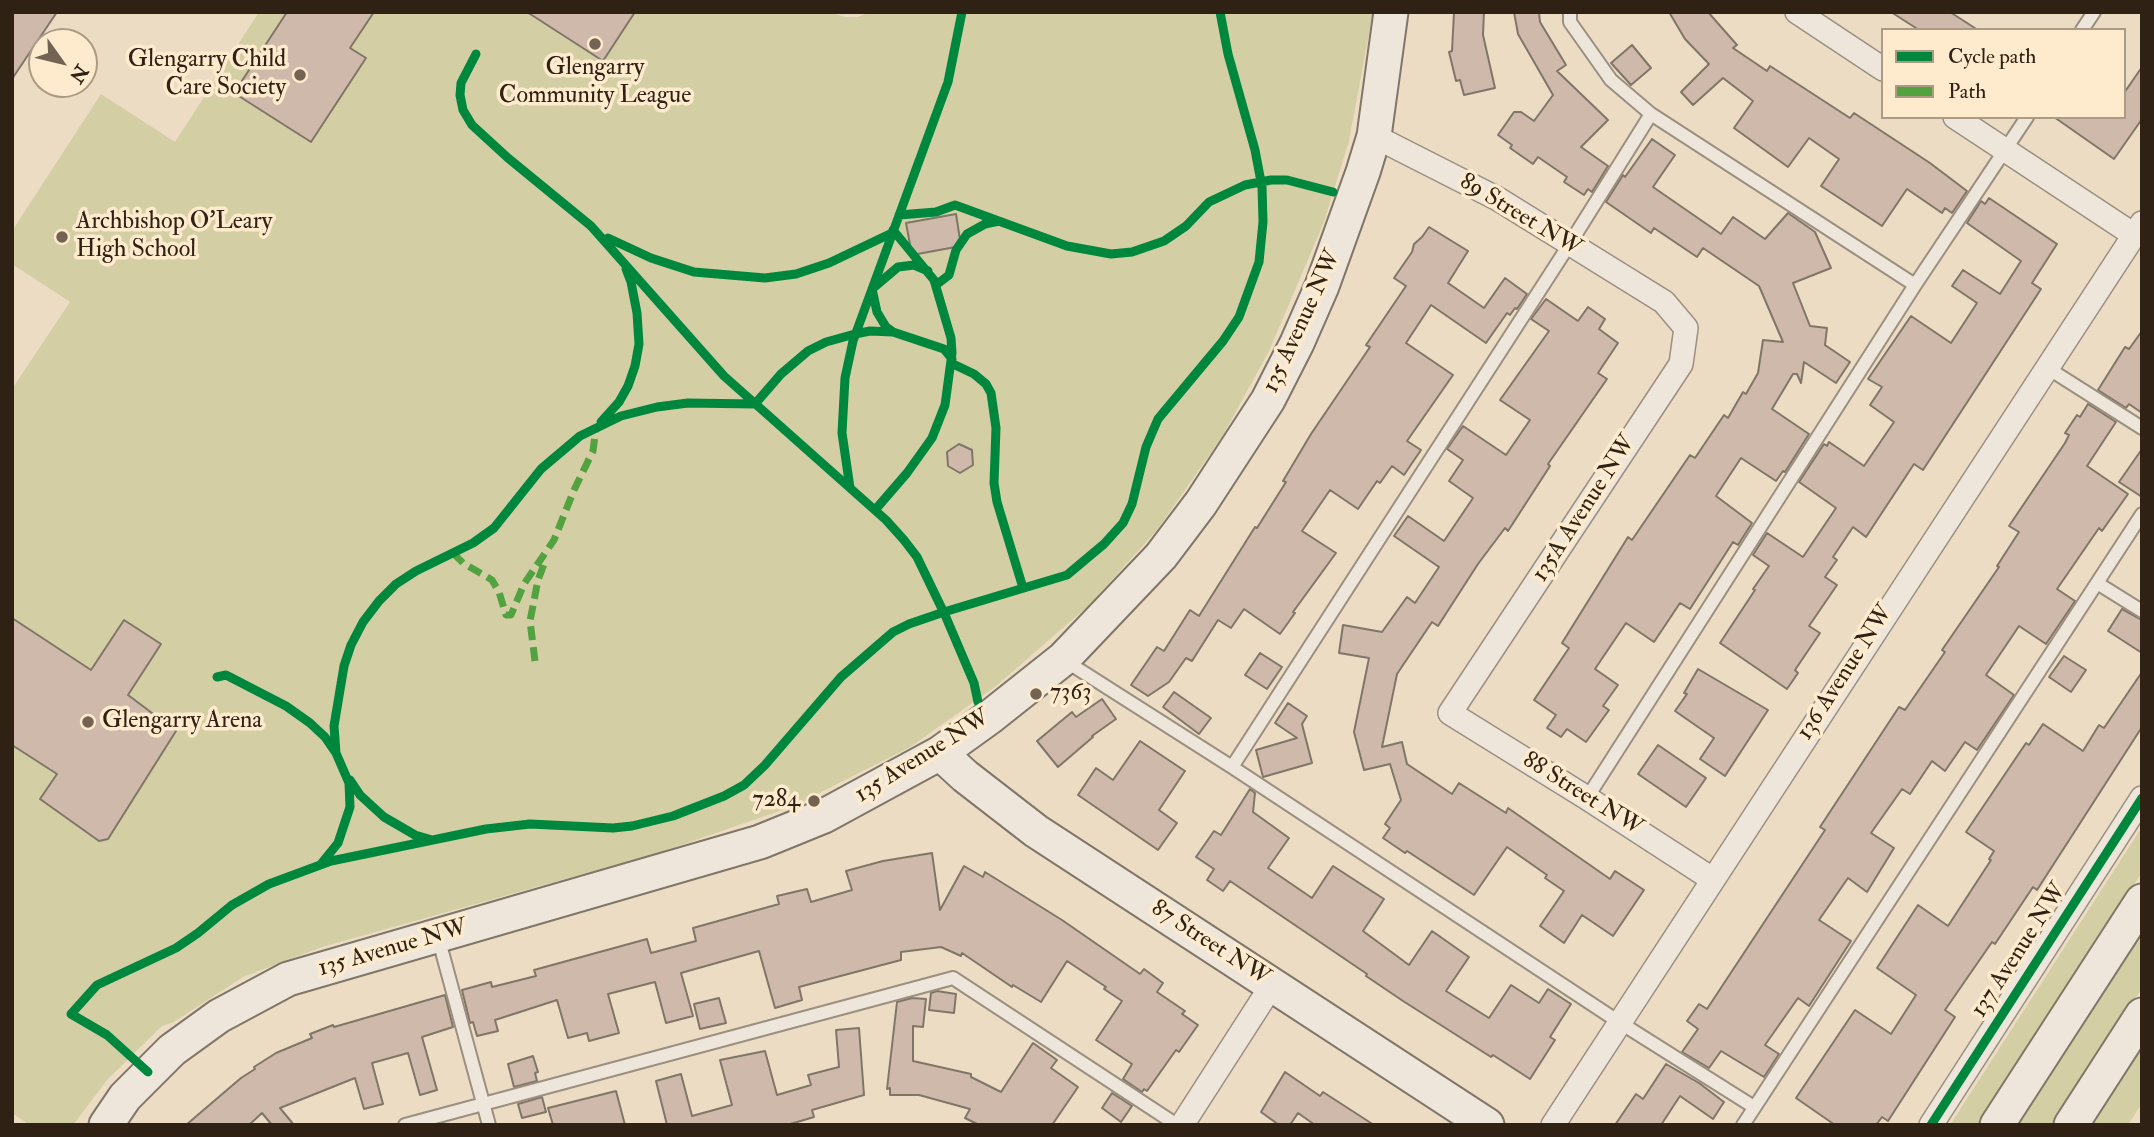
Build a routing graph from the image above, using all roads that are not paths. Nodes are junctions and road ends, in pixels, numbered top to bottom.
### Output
1 (1391, 12) edge
2 (1570, 12) edge
3 (1797, 12) edge
4 (2094, 12) edge
5 (2083, 28) edge
6 (1881, 68) edge
7 (1651, 114) junction
8 (1958, 119) edge
9 (2026, 119) edge
10 (1374, 136) junction
11 (2006, 151) junction
12 (2138, 229) edge
13 (1569, 245) junction
14 (1915, 285) junction
15 (1664, 302) joint
16 (2046, 367) junction
17 (2142, 428) edge
18 (2142, 514) edge
19 (2097, 583) junction
20 (2142, 611) edge
21 (1063, 659) junction
22 (1450, 713) joint
23 (940, 753) junction
24 (1232, 767) junction
25 (1587, 798) junction
26 (2142, 798) edge
27 (1712, 879) junction
28 (2142, 901) edge
29 (438, 937) junction
30 (1272, 985) junction
31 (2142, 1015) edge
32 (1619, 1022) junction
33 (482, 1103) junction
34 (1754, 1107) junction
35 (106, 1125) edge
36 (405, 1125) edge
37 (489, 1125) edge
38 (1179, 1125) edge
39 (1488, 1125) edge
40 (1553, 1125) edge
41 (1743, 1125) edge
42 (1931, 1125) edge
43 (1997, 1125) edge
44 (2071, 1125) edge

1 - 10 street, 135 Avenue NW
2 - 7 lane
3 - 6 street
4 - 5 lane
7 - 13 lane
7 - 14 lane
8 - 11 street
9 - 11 lane
10 - 13 street, 89 Street NW
10 - 21 street, 135 Avenue NW
11 - 12 street
11 - 14 lane
12 - 16 street, 136 Avenue NW
13 - 15 street, 89 Street NW
13 - 24 lane
14 - 25 lane
15 - 22 street, 135A Avenue NW
16 - 17 lane
16 - 27 street, 136 Avenue NW
18 - 19 lane
19 - 20 lane
19 - 34 lane
21 - 23 street, 135 Avenue NW
21 - 24 lane
22 - 25 street, 88 Street NW
23 - 29 street, 135 Avenue NW
23 - 30 street, 87 Street NW
24 - 32 lane
25 - 27 street, 88 Street NW
26 - 42 street, 137 Avenue NW
27 - 32 street, 136 Avenue NW
28 - 43 street
29 - 33 lane
29 - 35 street, 135 Avenue NW
30 - 38 street
30 - 39 street, 87 Street NW
31 - 44 street
32 - 34 lane
32 - 40 street, 136 Avenue NW
33 - 36 lane
33 - 37 lane
33 - 38 lane
34 - 41 lane

